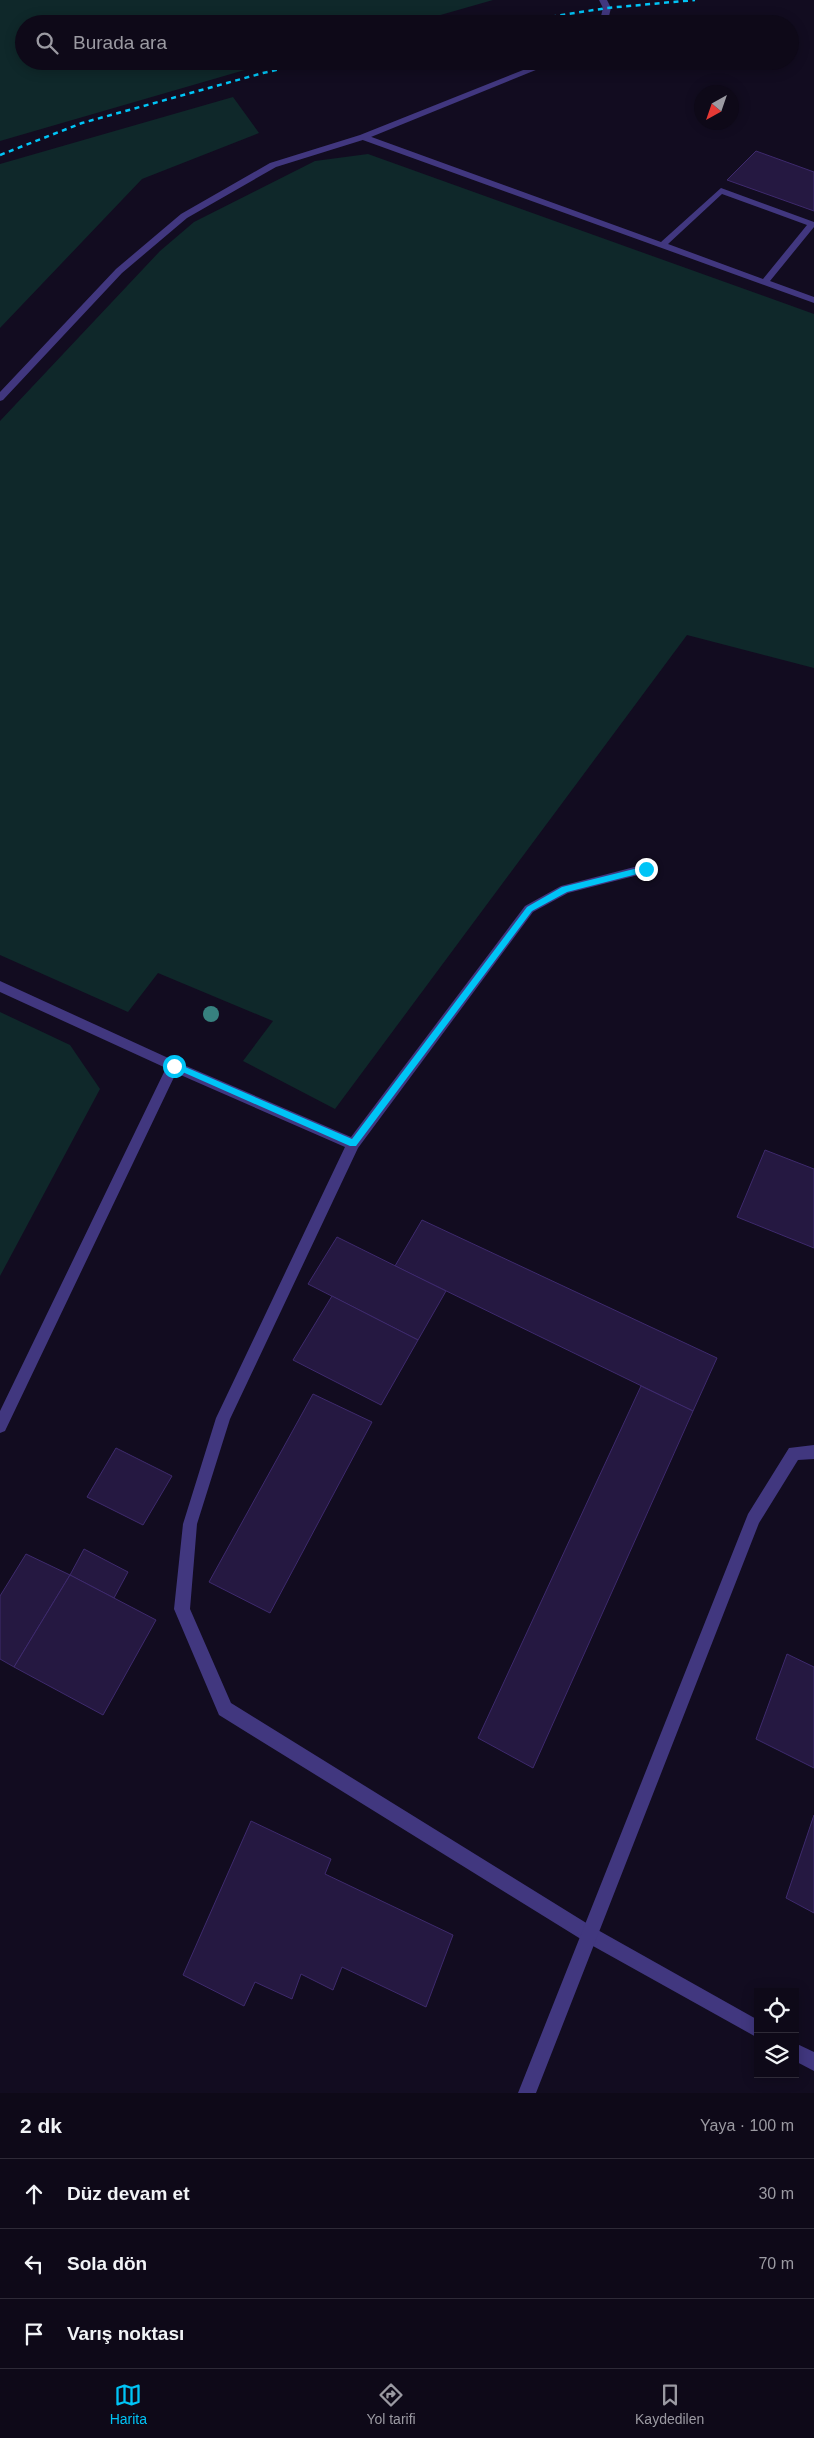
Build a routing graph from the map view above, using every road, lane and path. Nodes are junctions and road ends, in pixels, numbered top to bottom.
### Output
1 (603, 0) edge
2 (605, 15) edge
3 (531, 70) edge
4 (363, 137) junction
5 (662, 245) junction
6 (765, 282) junction
7 (814, 300) edge
8 (0, 398) edge
9 (646, 869) dead end
10 (0, 986) edge
11 (174, 1066) junction
12 (353, 1144) junction
13 (0, 1426) edge
14 (814, 1452) edge
15 (590, 1935) junction
16 (754, 2028) edge
17 (799, 2053) edge
18 (814, 2062) edge
19 (527, 2093) edge

1 - 2 street
3 - 4 street
4 - 5 street
4 - 8 street
5 - 6 street
5 - 6 street
6 - 7 street
9 - 12 street
10 - 11 street
11 - 12 street
11 - 13 street
12 - 15 street
14 - 15 street
15 - 16 street
15 - 19 street
17 - 18 street

